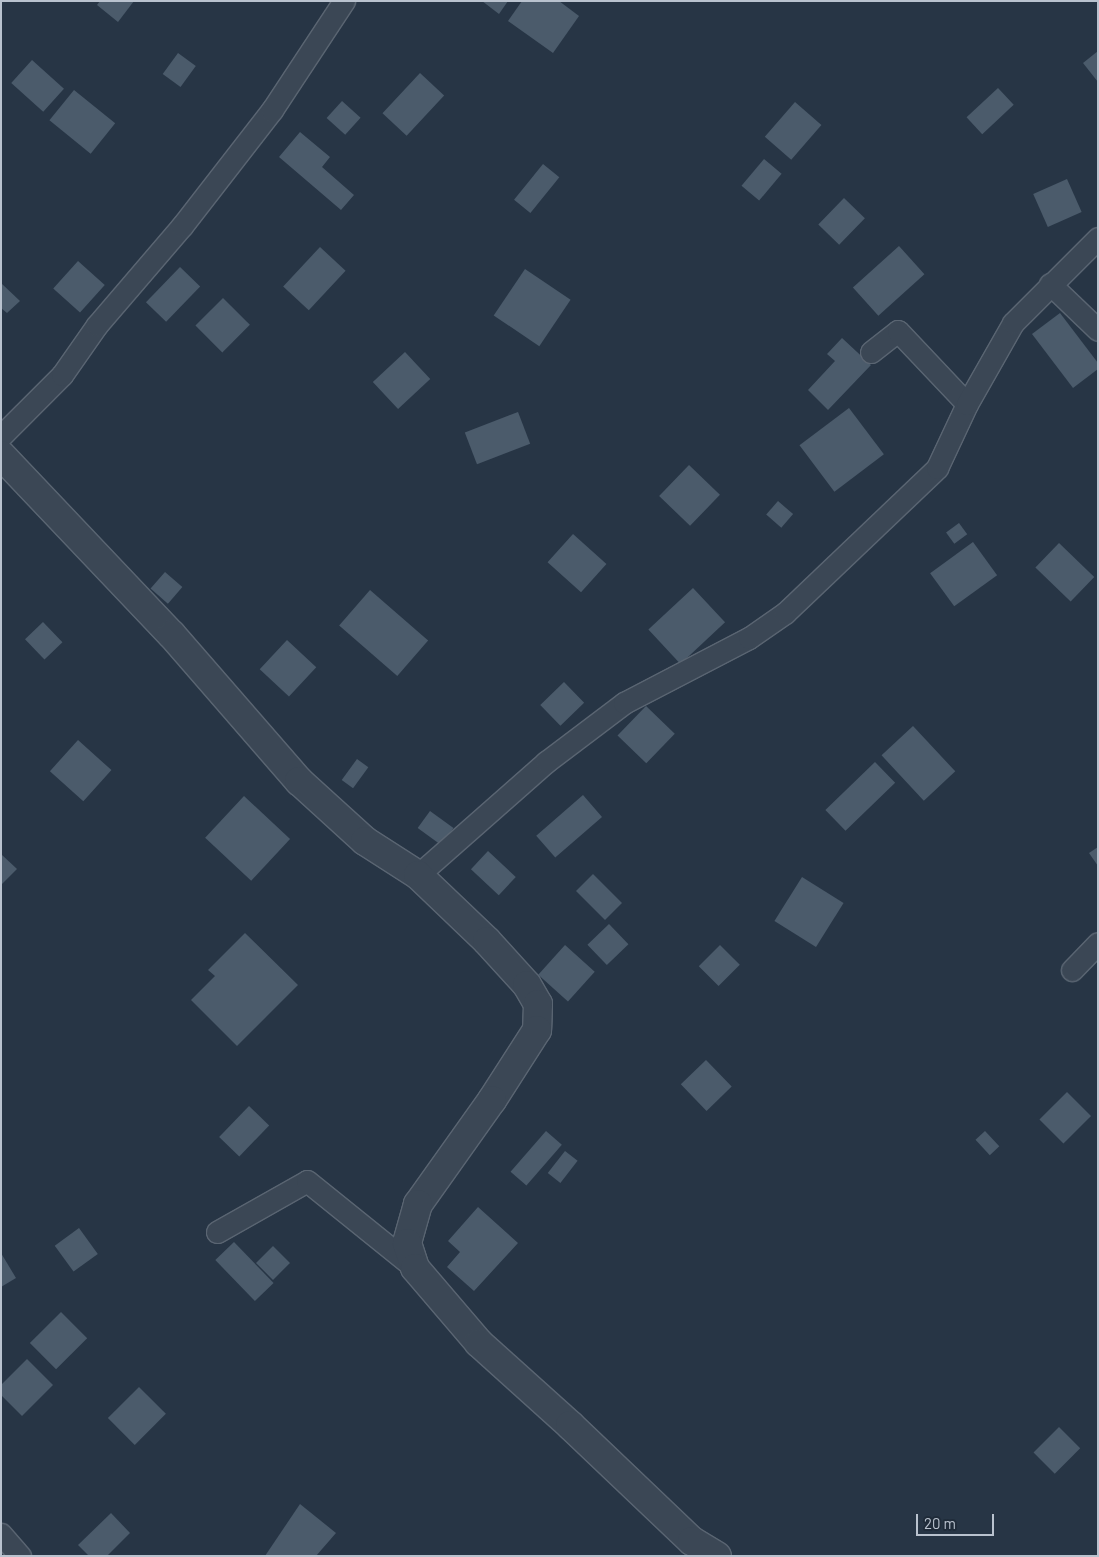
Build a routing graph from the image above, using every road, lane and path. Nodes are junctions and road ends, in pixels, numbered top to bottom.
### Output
1 (344, 1) edge
2 (1098, 238) edge
3 (1050, 284) junction
4 (1098, 330) edge
5 (871, 352) dead end
6 (967, 404) junction
7 (1, 436) edge
8 (1, 455) edge
9 (418, 875) junction
10 (1098, 943) edge
11 (1072, 970) dead end
12 (217, 1232) dead end
13 (415, 1268) junction
14 (1, 1534) edge
15 (20, 1556) edge
16 (717, 1556) edge

1 - 7 street
2 - 3 street
3 - 4 street
3 - 6 street
5 - 6 street
6 - 9 street
8 - 9 street
9 - 13 street
10 - 11 street
12 - 13 street
13 - 16 street
14 - 15 street

